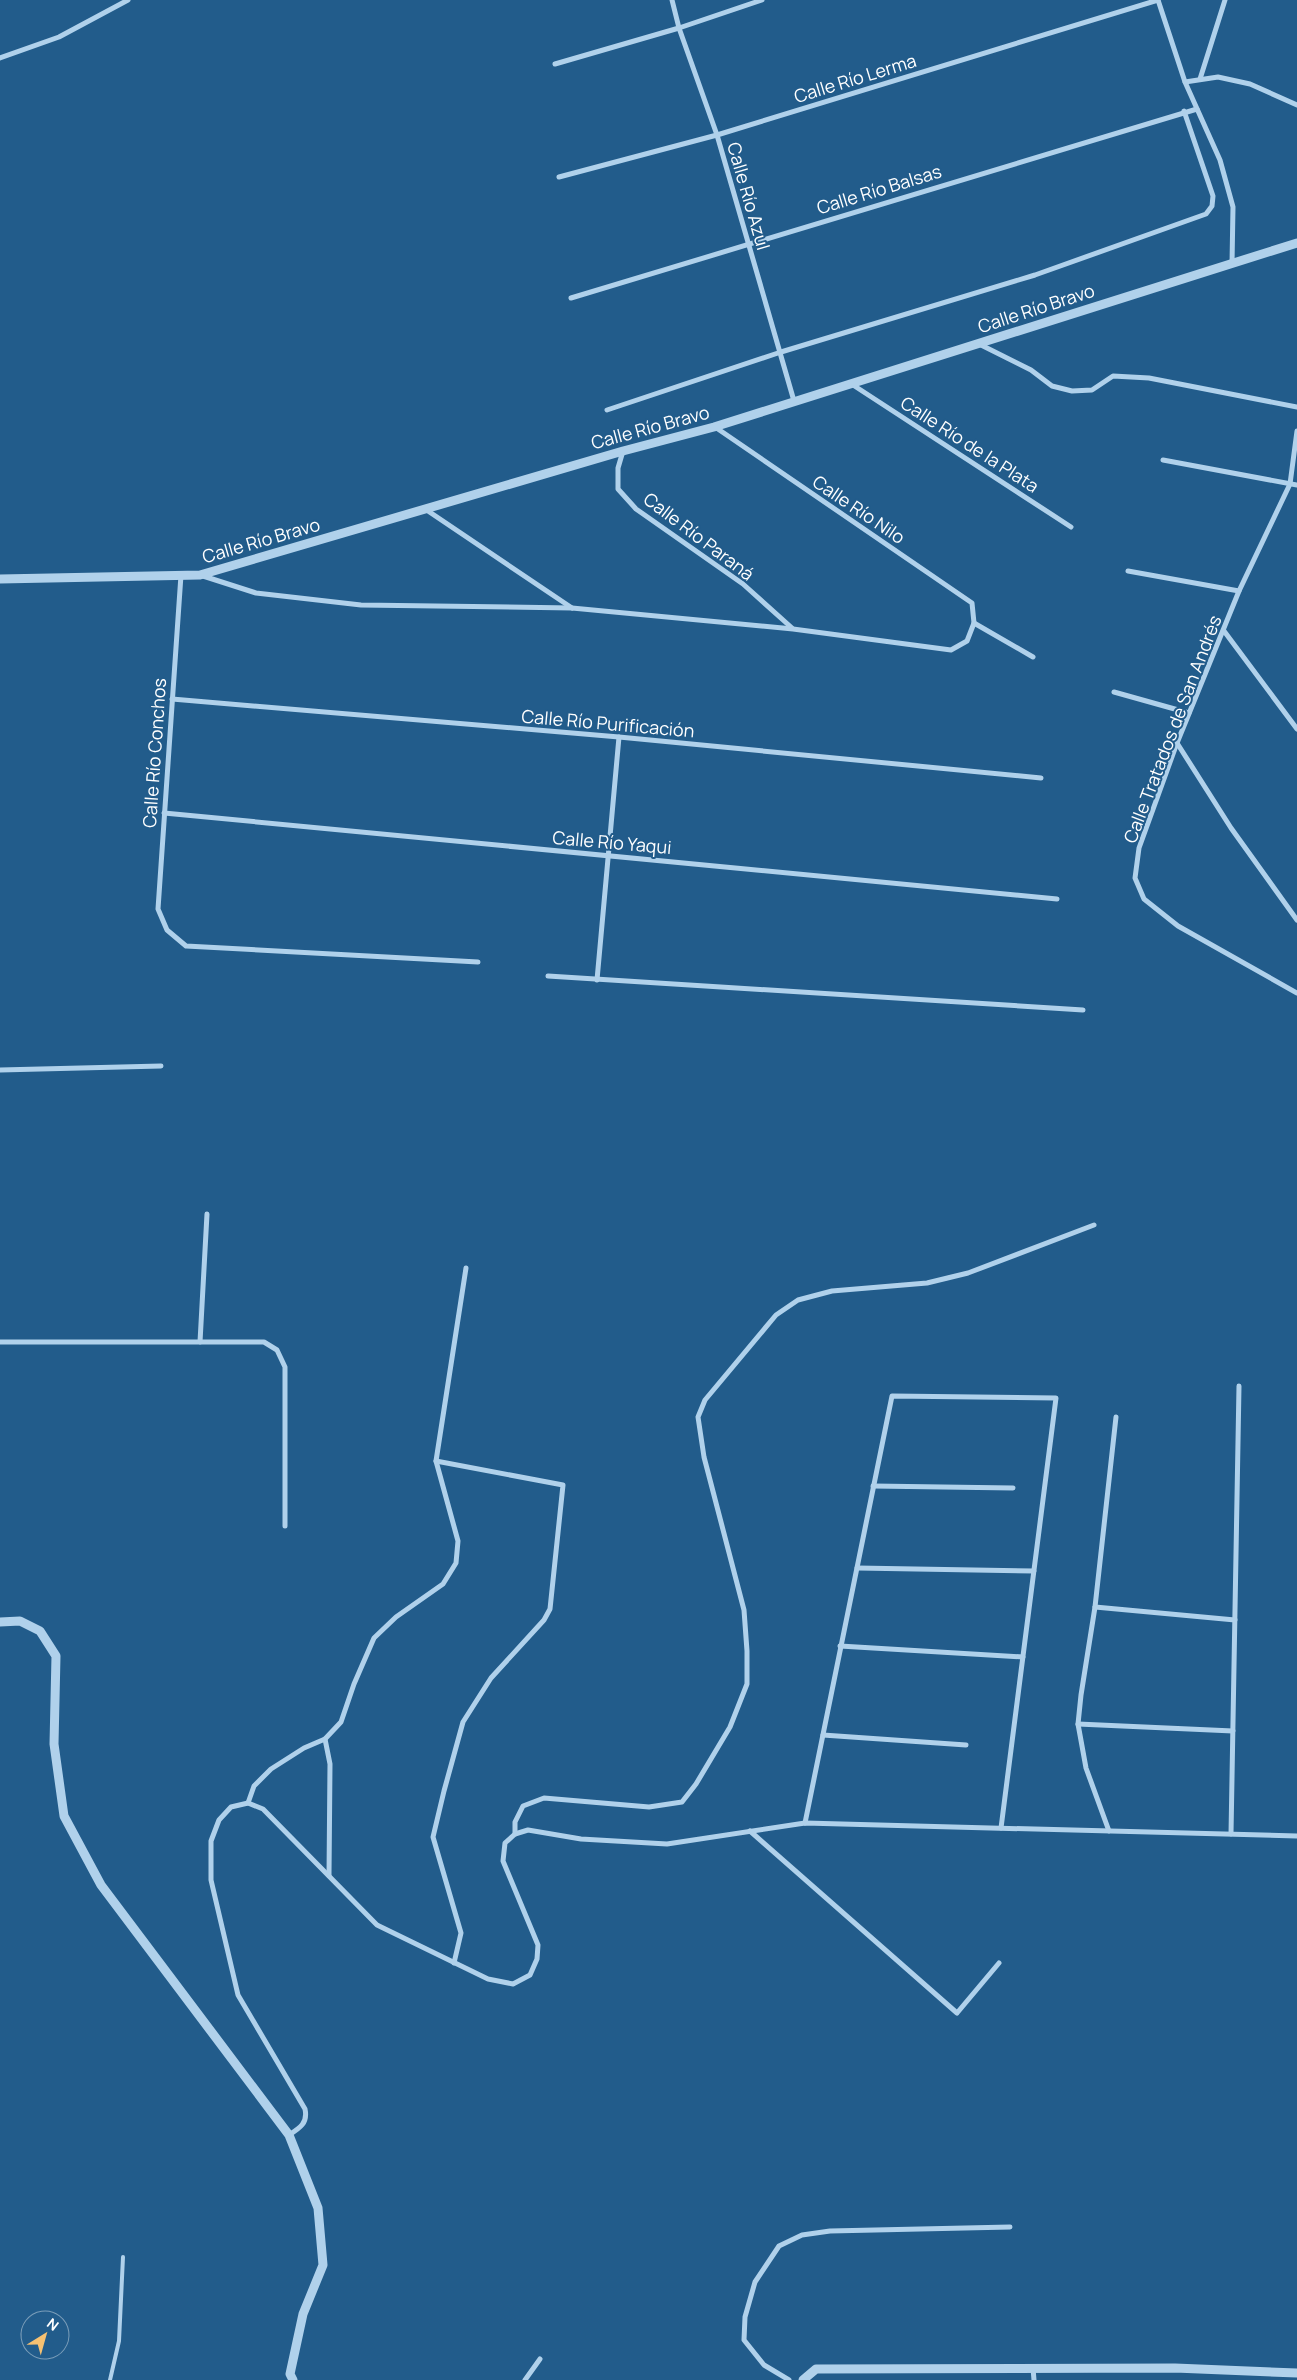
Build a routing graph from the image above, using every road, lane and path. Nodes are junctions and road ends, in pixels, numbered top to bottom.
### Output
1 (128, 0) edge
2 (672, 0) edge
3 (762, 0) edge
4 (1158, 0) edge
5 (1226, 0) edge
6 (678, 28) junction
7 (0, 58) edge
8 (555, 64) dead end
9 (1200, 80) junction
10 (1185, 82) junction
11 (1297, 105) edge
12 (1196, 108) junction
13 (1184, 112) junction
14 (717, 135) junction
15 (559, 177) dead end
16 (749, 242) junction
17 (1297, 243) edge
18 (1232, 264) junction
19 (570, 298) dead end
20 (978, 344) junction
21 (780, 352) junction
22 (853, 385) junction
23 (794, 401) junction
24 (1297, 407) edge
25 (607, 410) dead end
26 (714, 427) junction
27 (1297, 431) edge
28 (623, 451) junction
29 (1163, 460) dead end
30 (1290, 484) junction
31 (1297, 485) edge
32 (425, 509) junction
33 (1072, 526) dead end
34 (1128, 571) dead end
35 (180, 575) junction
36 (200, 575) junction
37 (0, 579) edge
38 (1239, 591) junction
39 (572, 608) junction
40 (974, 622) junction
41 (793, 629) junction
42 (1224, 631) junction
43 (1033, 657) dead end
44 (1114, 692) dead end
45 (172, 699) junction
46 (1189, 713) junction
47 (1297, 729) edge
48 (619, 737) junction
49 (1177, 743) junction
50 (1041, 778) dead end
51 (164, 813) junction
52 (610, 856) junction
53 (1057, 899) dead end
54 (1297, 920) edge
55 (478, 962) dead end
56 (548, 976) dead end
57 (597, 980) junction
58 (1297, 993) edge
59 (1083, 1010) dead end
60 (162, 1066) dead end
61 (0, 1070) edge
62 (207, 1214) dead end
63 (1094, 1225) dead end
64 (466, 1268) dead end
65 (0, 1342) edge
66 (200, 1342) junction
67 (1240, 1386) dead end
68 (1116, 1417) dead end
69 (436, 1461) junction
70 (873, 1486) junction
71 (1013, 1488) dead end
72 (285, 1526) dead end
73 (857, 1568) junction
74 (1034, 1570) junction
75 (1095, 1607) junction
76 (1235, 1620) junction
77 (0, 1622) edge
78 (840, 1646) junction
79 (1023, 1657) junction
80 (1078, 1724) junction
81 (1233, 1731) junction
82 (823, 1735) junction
83 (326, 1739) junction
84 (966, 1745) dead end
85 (248, 1803) junction
86 (805, 1823) junction
87 (1001, 1828) junction
88 (750, 1831) junction
89 (1109, 1831) junction
90 (515, 1834) junction
91 (1231, 1834) junction
92 (1297, 1836) edge
93 (329, 1876) junction
94 (454, 1962) junction
95 (999, 1963) dead end
96 (289, 2135) junction
97 (1010, 2228) dead end
98 (123, 2257) dead end
99 (540, 2359) dead end
100 (1033, 2368) junction
101 (1297, 2373) edge
102 (110, 2380) edge
103 (293, 2380) edge
104 (526, 2380) edge
105 (789, 2380) edge
106 (802, 2380) edge
107 (1034, 2380) edge

1 - 7 street
2 - 6 street, Calle Río Azul
3 - 6 street
4 - 10 street
4 - 14 street, Calle Río Lerma
5 - 9 street
6 - 8 street
6 - 14 street, Calle Río Azul
9 - 10 street
9 - 11 street
10 - 12 street
12 - 13 street, Calle Río Balsas
12 - 18 street
13 - 16 street, Calle Río Balsas
13 - 21 street, Calle Río Bravo
14 - 15 street, Calle Río Lerma
14 - 16 street, Calle Río Azul
16 - 19 street, Calle Río Balsas
16 - 21 street, Calle Río Azul
17 - 18 street, Calle Río Bravo
18 - 20 street, Calle Río Bravo
20 - 22 street, Calle Río Bravo
20 - 24 street
21 - 23 street, Calle Río Azul
21 - 25 street, Calle Río Bravo
22 - 23 street, Calle Río Bravo
22 - 33 street, Calle Río de la Plata
23 - 26 street, Calle Río Bravo
26 - 28 street, Calle Río Bravo
26 - 40 street, Calle Río Nilo
27 - 30 street, Calle Tratados de San Andrés
28 - 32 street, Calle Río Bravo
28 - 41 street, Calle Río Paraná
29 - 30 street
30 - 31 street
30 - 38 street, Calle Tratados de San Andrés
32 - 36 street, Calle Río Bravo
32 - 39 street
34 - 38 street
35 - 36 street, Calle Río Bravo
35 - 37 street, Calle Río Bravo
35 - 45 street, Calle Río Conchos
36 - 39 street
38 - 42 street, Calle Tratados de San Andrés
39 - 41 street
40 - 41 street
40 - 43 street
42 - 46 street, Calle Tratados de San Andrés
42 - 47 street
44 - 46 street
45 - 48 street, Calle Río Purificación
45 - 51 street, Calle Río Conchos
46 - 49 street, Calle Tratados de San Andrés
48 - 50 street, Calle Río Purificación
48 - 52 street
49 - 54 street
49 - 58 street, Calle Tratados de San Andrés
51 - 52 street, Calle Río Yaqui
51 - 55 street, Calle Río Conchos
52 - 53 street, Calle Río Yaqui
52 - 57 street
56 - 57 street
57 - 59 street
60 - 61 street
62 - 66 street
63 - 90 street
64 - 69 street
65 - 66 street
66 - 72 street
67 - 76 street
68 - 75 street
69 - 83 street
69 - 94 street
70 - 71 street
70 - 73 street
70 - 74 street
73 - 74 street
73 - 78 street
74 - 79 street
75 - 76 street
75 - 80 street
76 - 81 street
77 - 96 street
78 - 79 street
78 - 82 street
79 - 87 street
80 - 81 street
80 - 89 street
81 - 91 street
82 - 84 street
82 - 86 street
83 - 85 street
83 - 93 street
85 - 93 street
85 - 96 street
86 - 87 street
86 - 88 street
87 - 89 street
88 - 90 street
88 - 95 street
89 - 91 street
90 - 94 street
91 - 92 street
93 - 94 street
96 - 103 street
97 - 105 street
98 - 102 lane
99 - 104 street
100 - 101 street
100 - 106 street
100 - 107 street

